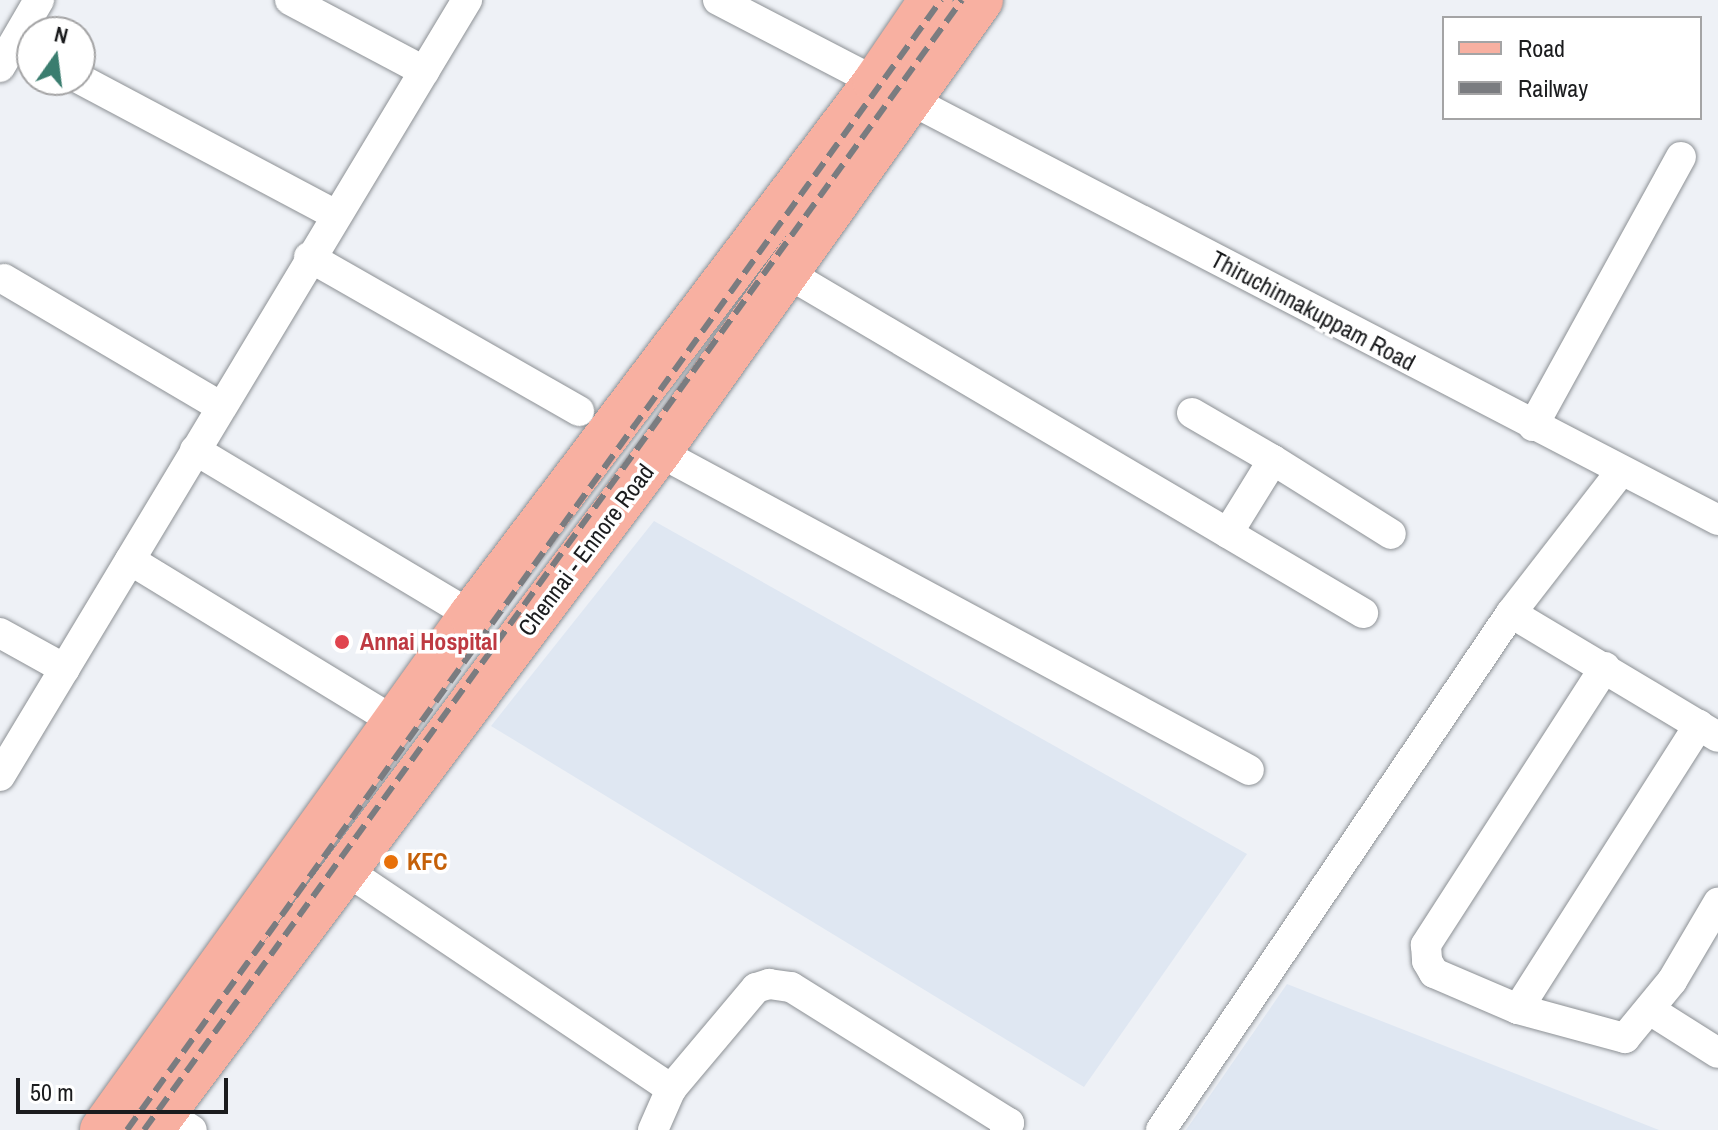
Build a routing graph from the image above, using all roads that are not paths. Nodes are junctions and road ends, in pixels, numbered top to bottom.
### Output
1 (39, 0) edge
2 (290, 0) edge
3 (467, 0) edge
4 (718, 0) edge
5 (931, 0) edge
6 (981, 0) edge
7 (15, 55) edge
8 (424, 71) junction
9 (96, 88) edge
10 (892, 90) junction
11 (1681, 157) dead end
12 (334, 214) junction
13 (309, 257) junction
14 (787, 273) junction
15 (4, 279) dead end
16 (221, 407) junction
17 (579, 411) dead end
18 (1192, 413) dead end
19 (1533, 426) junction
20 (195, 450) junction
21 (659, 452) junction
22 (1273, 460) junction
23 (1621, 471) junction
24 (1718, 520) edge
25 (1228, 533) junction
26 (1391, 534) dead end
27 (130, 560) junction
28 (1363, 613) dead end
29 (1511, 613) junction
30 (471, 615) junction
31 (0, 633) edge
32 (1605, 667) junction
33 (65, 669) junction
34 (397, 723) junction
35 (1708, 731) edge
36 (1249, 770) dead end
37 (0, 776) edge
38 (347, 871) junction
39 (1718, 903) edge
40 (1708, 943) edge
41 (1518, 1009) junction
42 (1650, 1010) junction
43 (1718, 1053) edge
44 (671, 1089) junction
45 (169, 1124) edge
46 (102, 1130) edge
47 (653, 1130) edge
48 (1005, 1130) edge
49 (1161, 1130) edge

1 - 7 street
2 - 8 street
3 - 8 street
4 - 10 street, Thiruchinnakuppam Road
5 - 10 main road, Chennai - Ennore Road
6 - 10 main road, Chennai - Ennore Road
8 - 12 street
9 - 12 street
10 - 14 main road, Chennai - Ennore Road
10 - 19 street, Thiruchinnakuppam Road
10 - 30 main road, Chennai - Ennore Road
11 - 19 street
12 - 13 street
13 - 16 street
13 - 17 street
14 - 21 main road, Chennai - Ennore Road
14 - 25 street
15 - 16 street
16 - 20 street
18 - 22 street
19 - 23 street, Thiruchinnakuppam Road
20 - 27 street
20 - 30 street
21 - 36 street
21 - 38 main road, Chennai - Ennore Road
22 - 25 street
22 - 26 street
23 - 24 street, Thiruchinnakuppam Road
23 - 29 street
25 - 28 street
27 - 33 street
27 - 34 street
29 - 32 street
29 - 49 street
30 - 34 main road, Chennai - Ennore Road
31 - 33 street
32 - 35 street
32 - 41 street
33 - 37 street
34 - 46 main road, Chennai - Ennore Road
35 - 41 street
38 - 44 street
38 - 45 main road, Chennai - Ennore Road
39 - 40 street
40 - 42 street
41 - 42 street
42 - 43 street
44 - 47 street
44 - 48 street

